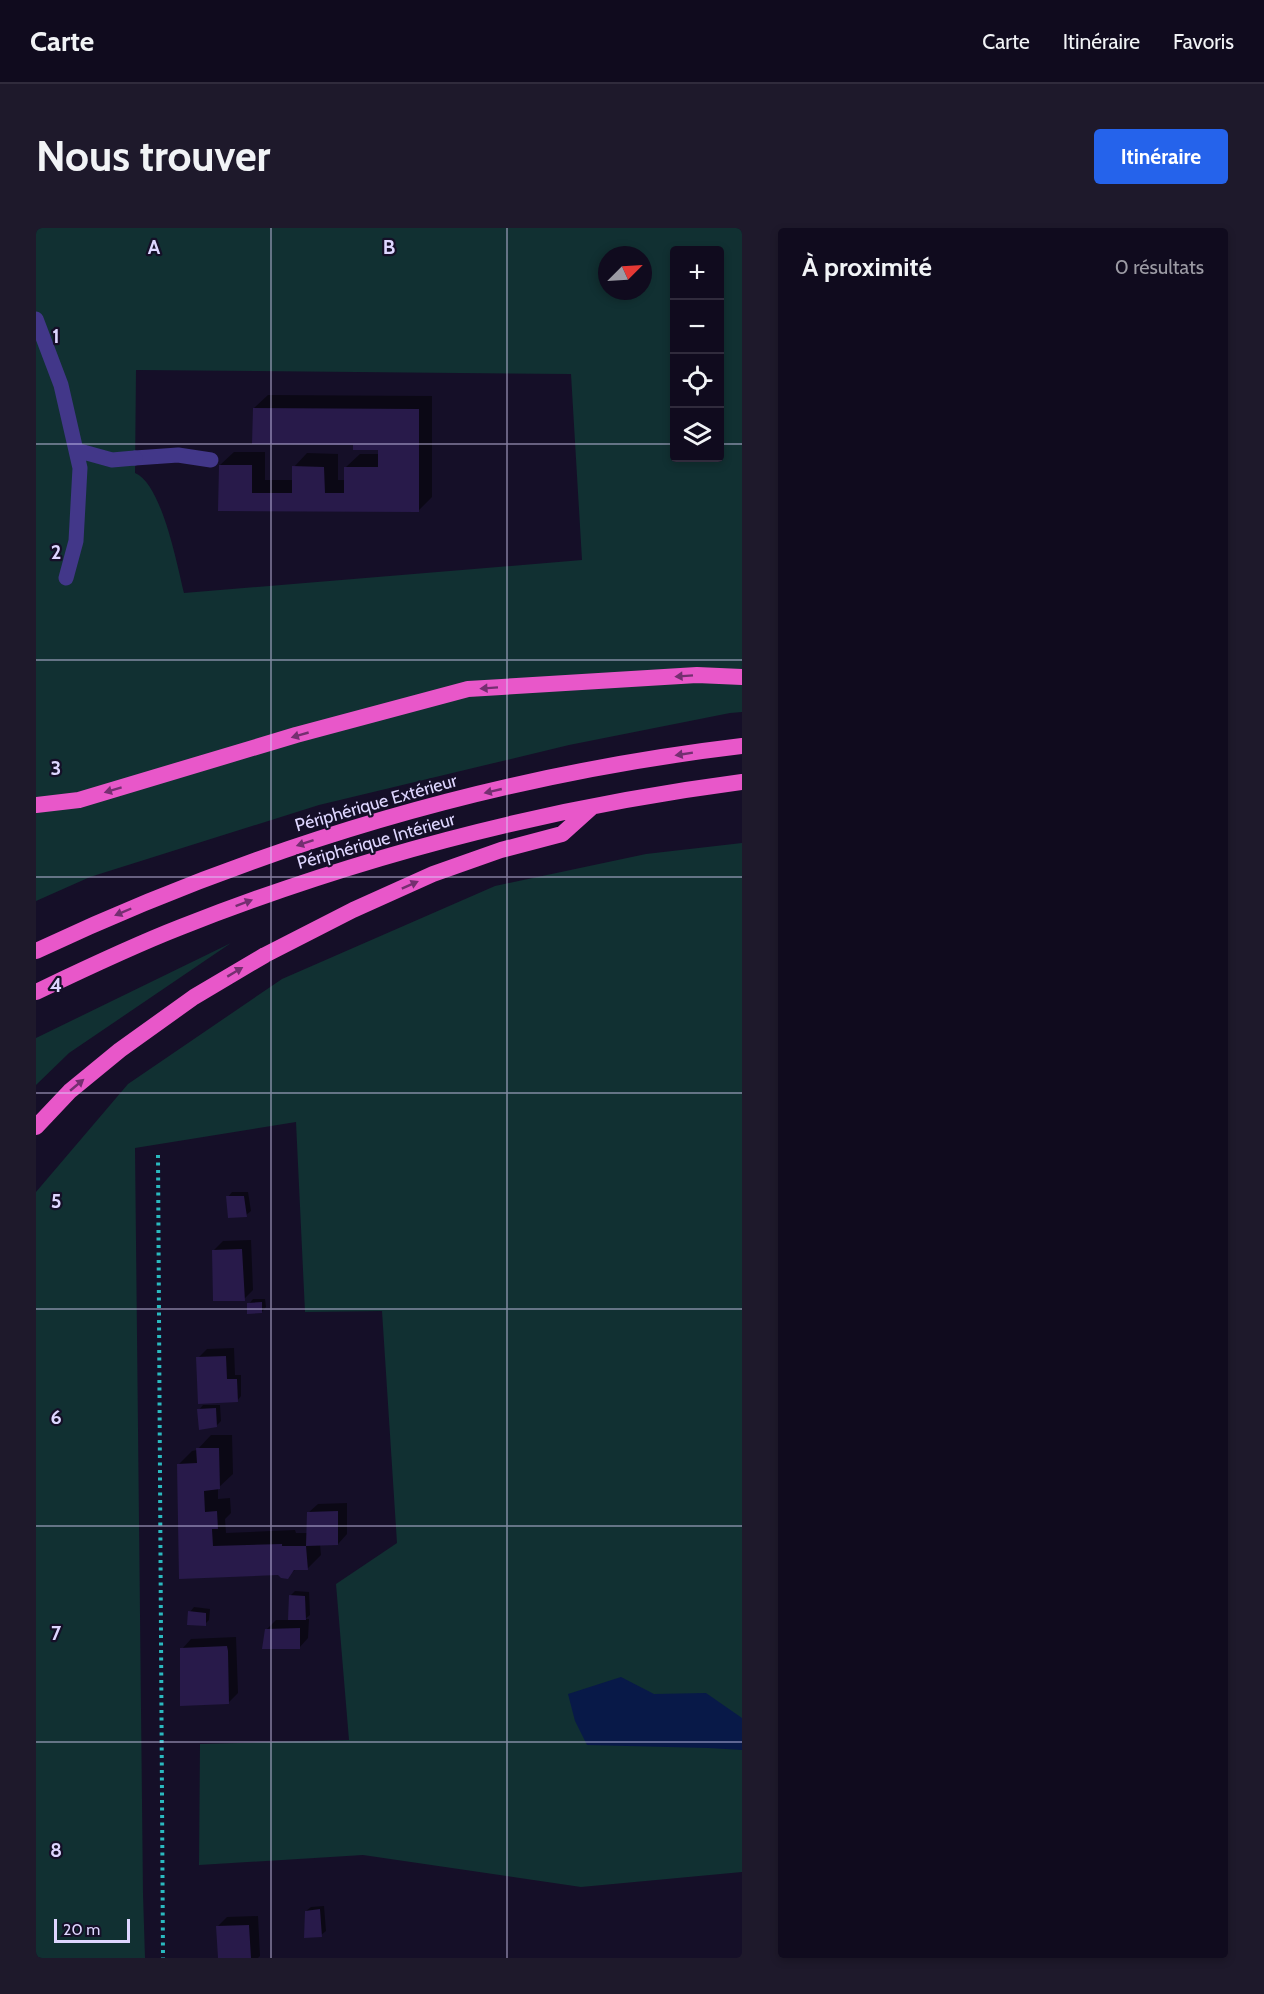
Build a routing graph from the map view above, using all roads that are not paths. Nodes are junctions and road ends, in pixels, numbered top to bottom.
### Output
1 (36, 319) edge
2 (76, 450) junction
3 (211, 460) dead end
4 (66, 578) dead end
5 (742, 676) edge
6 (742, 747) edge
7 (742, 782) edge
8 (36, 806) edge
9 (594, 806) junction
10 (36, 951) edge
11 (36, 992) edge
12 (36, 1127) edge

1 - 2 street
2 - 3 street
2 - 4 street
5 -> 8 highway
6 -> 10 highway, Périphérique Extérieur
7 - 9 highway, Périphérique Intérieur
11 -> 9 highway, Périphérique Intérieur
12 -> 9 highway

